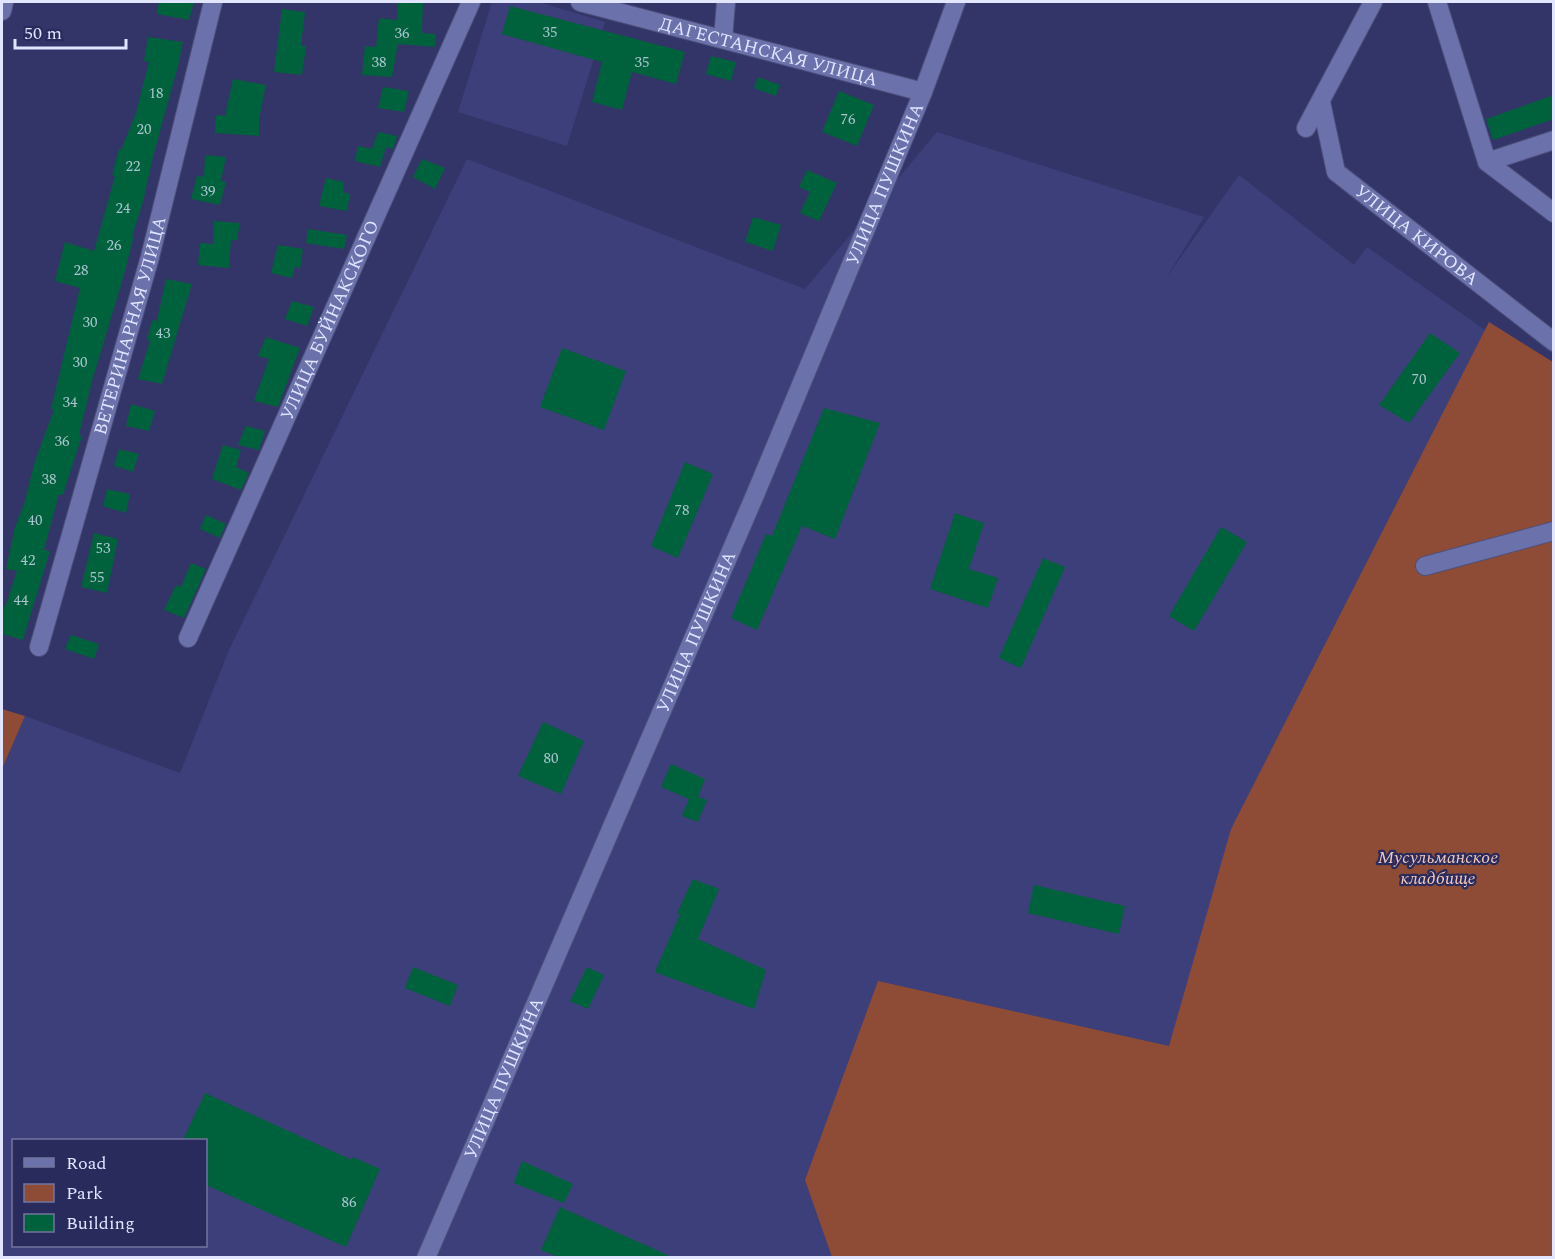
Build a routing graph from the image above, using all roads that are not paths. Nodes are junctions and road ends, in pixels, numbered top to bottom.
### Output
1 (4, 2) edge
2 (213, 2) edge
3 (471, 2) edge
4 (580, 2) edge
5 (726, 2) edge
6 (956, 2) edge
7 (1373, 2) edge
8 (1437, 2) edge
9 (2, 11) edge
10 (723, 39) junction
11 (923, 92) junction
12 (1321, 102) junction
13 (1306, 128) dead end
14 (1554, 140) edge
15 (1487, 162) junction
16 (1554, 213) edge
17 (1554, 342) edge
18 (1554, 531) edge
19 (1425, 566) dead end
20 (188, 638) dead end
21 (39, 647) dead end
22 (426, 1257) edge

1 - 9 street
2 - 21 street, ВЕТЕРИНАРНАЯ УЛИЦА
3 - 20 street, УЛИЦА БУЙНАКСКОГО
4 - 10 street, ДАГЕСТАНСКАЯ УЛИЦА
5 - 10 street
6 - 11 street, УЛИЦА ПУШКИНА
7 - 12 street
8 - 15 street
10 - 11 street, ДАГЕСТАНСКАЯ УЛИЦА
11 - 22 street, УЛИЦА ПУШКИНА
12 - 13 street
12 - 17 street, УЛИЦА КИРОВА
14 - 15 street
15 - 16 street
18 - 19 street

